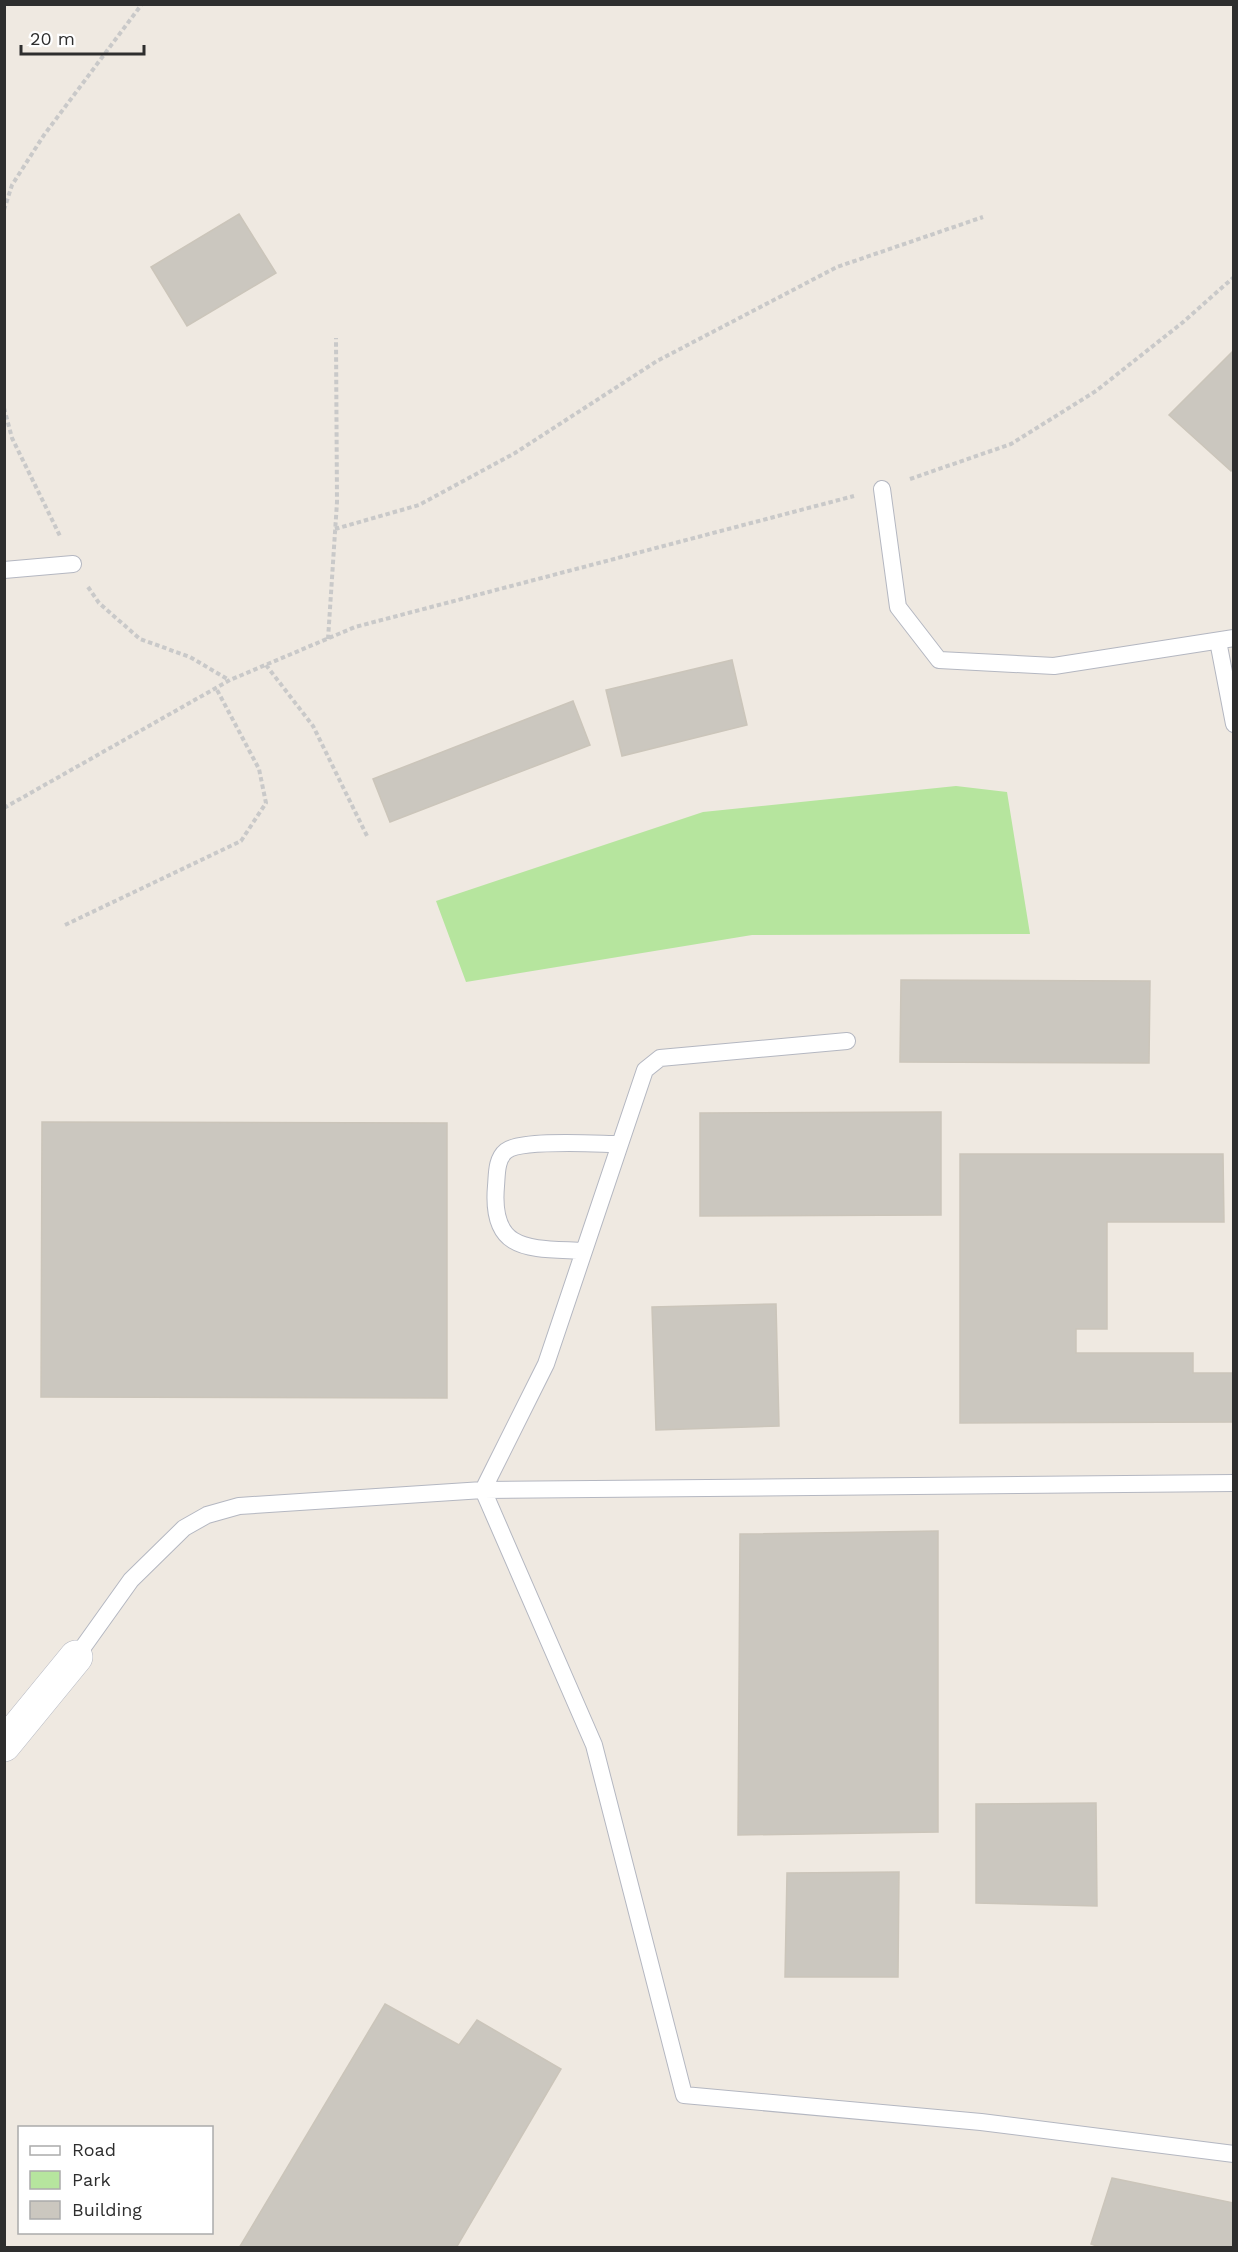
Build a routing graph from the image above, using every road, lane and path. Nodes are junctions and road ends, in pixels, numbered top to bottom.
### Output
1 (142, 4) edge
2 (4, 210) edge
3 (983, 217) dead end
4 (1233, 276) edge
5 (336, 338) dead end
6 (882, 489) junction
7 (335, 529) junction
8 (73, 564) dead end
9 (4, 570) edge
10 (328, 639) junction
11 (1226, 640) edge
12 (266, 665) junction
13 (216, 688) junction
14 (1233, 724) edge
15 (4, 808) edge
16 (368, 838) dead end
17 (65, 925) dead end
18 (847, 1041) dead end
19 (620, 1144) junction
20 (584, 1251) junction
21 (1233, 1484) edge
22 (483, 1490) junction
23 (76, 1657) joint
24 (4, 1744) edge
25 (1233, 2154) edge

1 - 2 path
3 - 7 path
4 - 6 path
5 - 7 path
6 - 10 path
6 - 11 lane
7 - 10 path
8 - 9 lane
10 - 12 path
11 - 14 lane
12 - 13 path
12 - 16 path
13 - 15 path
13 - 17 path
18 - 19 lane
19 - 20 lane
19 - 20 lane
20 - 22 lane
21 - 22 lane
22 - 23 lane
22 - 25 lane
23 - 24 street

